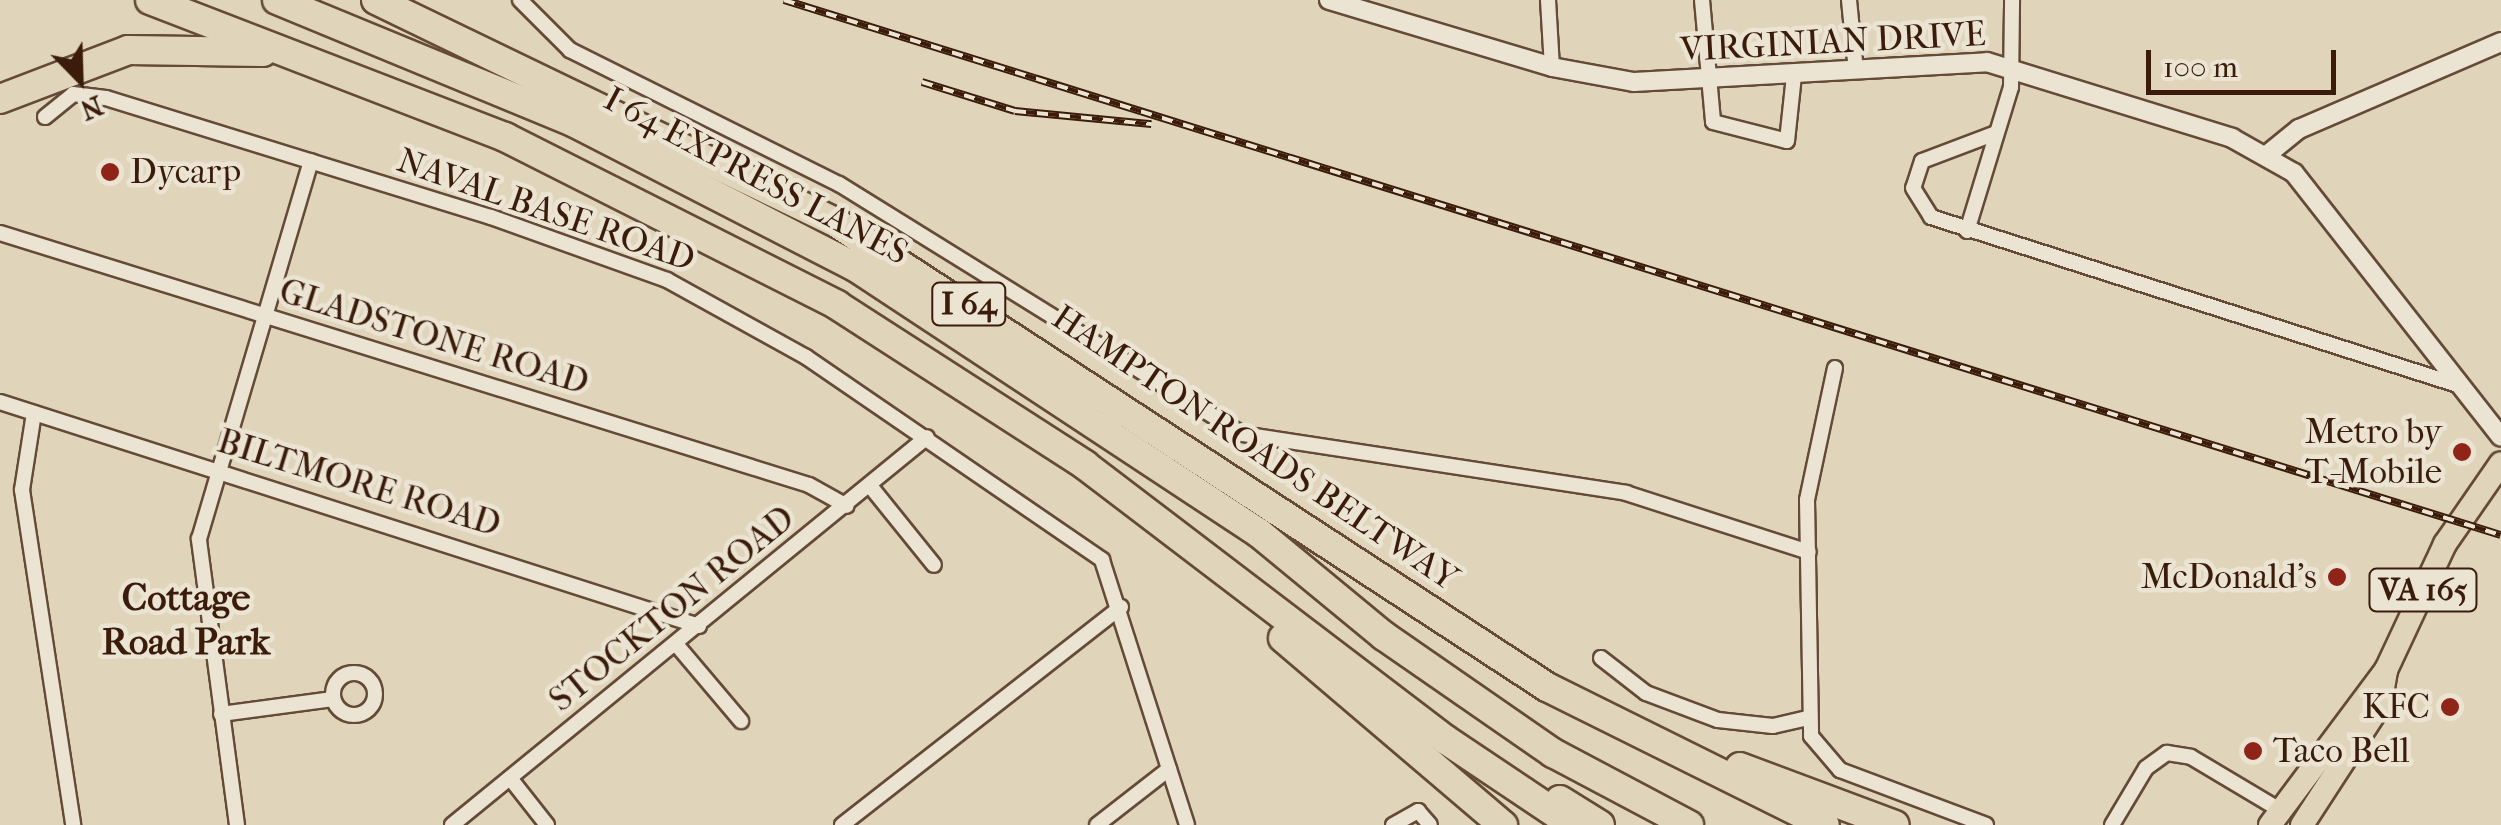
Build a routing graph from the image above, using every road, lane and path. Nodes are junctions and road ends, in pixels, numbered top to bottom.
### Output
1 (150, 0) edge
2 (277, 0) edge
3 (376, 0) edge
4 (402, 0) edge
5 (1330, 0) edge
6 (1548, 0) edge
7 (1702, 0) edge
8 (1849, 0) edge
9 (2012, 0) edge
10 (523, 4) edge
11 (2501, 42) edge
12 (502, 57) junction
13 (1552, 67) junction
14 (2014, 70) junction
15 (1856, 71) junction
16 (1794, 75) junction
17 (1706, 80) junction
18 (412, 98) junction
19 (0, 99) edge
20 (45, 118) dead end
21 (1996, 133) junction
22 (2268, 154) junction
23 (310, 161) junction
24 (1967, 232) junction
25 (0, 233) edge
26 (264, 316) junction
27 (927, 360) junction
28 (1835, 368) dead end
29 (2462, 386) junction
30 (0, 402) edge
31 (34, 414) junction
32 (927, 437) junction
33 (2501, 438) edge
34 (2501, 462) edge
35 (216, 470) junction
36 (871, 487) junction
37 (847, 506) junction
38 (1220, 508) junction
39 (1809, 552) junction
40 (934, 565) dead end
41 (1410, 597) junction
42 (1121, 607) junction
43 (699, 626) junction
44 (676, 644) junction
45 (1601, 658) dead end
46 (2386, 670) junction
47 (1372, 684) junction
48 (332, 699) dead end
49 (221, 714) junction
50 (1807, 718) junction
51 (741, 720) dead end
52 (1169, 768) junction
53 (510, 778) junction
54 (2275, 818) edge
55 (73, 825) edge
56 (238, 825) edge
57 (452, 825) edge
58 (546, 825) edge
59 (842, 825) edge
60 (1097, 825) edge
61 (1186, 825) edge
62 (1393, 825) edge
63 (1430, 825) edge
64 (1503, 825) edge
65 (1572, 825) edge
66 (1600, 825) edge
67 (1660, 825) edge
68 (1689, 825) edge
69 (1825, 825) edge
70 (1895, 825) edge
71 (1986, 825) edge
72 (2112, 825) edge
73 (2302, 825) edge

1 - 18 highway, I 64
2 - 38 highway, I 64 EXPRESS LANES
3 - 12 highway, HAMPTON ROADS BELTWAY / I 64
4 - 12 highway
5 - 13 street, VIRGINIAN DRIVE
6 - 13 street
7 - 17 street
8 - 15 street
9 - 14 street
10 - 39 street
11 - 22 street
12 - 41 highway, HAMPTON ROADS BELTWAY / I 64
13 - 17 street, VIRGINIAN DRIVE
14 - 15 street, VIRGINIAN DRIVE
14 - 21 street
14 - 22 street, VIRGINIAN DRIVE
15 - 16 street, VIRGINIAN DRIVE
16 - 17 street, VIRGINIAN DRIVE
16 - 17 street
18 - 19 highway
18 - 27 highway, I 64
20 - 23 street, NAVAL BASE ROAD
21 - 24 street
21 - 24 street
22 - 29 street, VIRGINIAN DRIVE
23 - 26 street
23 - 32 street, NAVAL BASE ROAD
24 - 29 street
25 - 26 street, GLADSTONE ROAD
26 - 35 street
26 - 37 street, GLADSTONE ROAD
27 - 47 highway, I 64
27 - 64 highway
28 - 39 street
29 - 33 street, VIRGINIAN DRIVE
30 - 31 street, BILTMORE ROAD
31 - 35 street, BILTMORE ROAD
31 - 55 street
32 - 36 street, STOCKTON ROAD
32 - 42 street, NAVAL BASE ROAD
34 - 46 main road, VA 165
35 - 43 street, BILTMORE ROAD
35 - 49 street
36 - 37 street, STOCKTON ROAD
36 - 40 street
37 - 43 street, STOCKTON ROAD
38 - 67 highway
38 - 68 highway
39 - 50 street
41 - 69 highway, HAMPTON ROADS BELTWAY / I 64
41 - 70 highway
42 - 52 street
42 - 59 street
43 - 44 street, STOCKTON ROAD
44 - 51 street
44 - 53 street, STOCKTON ROAD
45 - 50 street
46 - 54 main road, VA 165
46 - 73 main road, VA 165
47 - 65 highway, I 64
47 - 66 highway
48 - 49 street
49 - 56 street
50 - 71 street
52 - 60 street
52 - 61 street
53 - 57 street, STOCKTON ROAD
53 - 58 street
54 - 72 street
62 - 63 street

